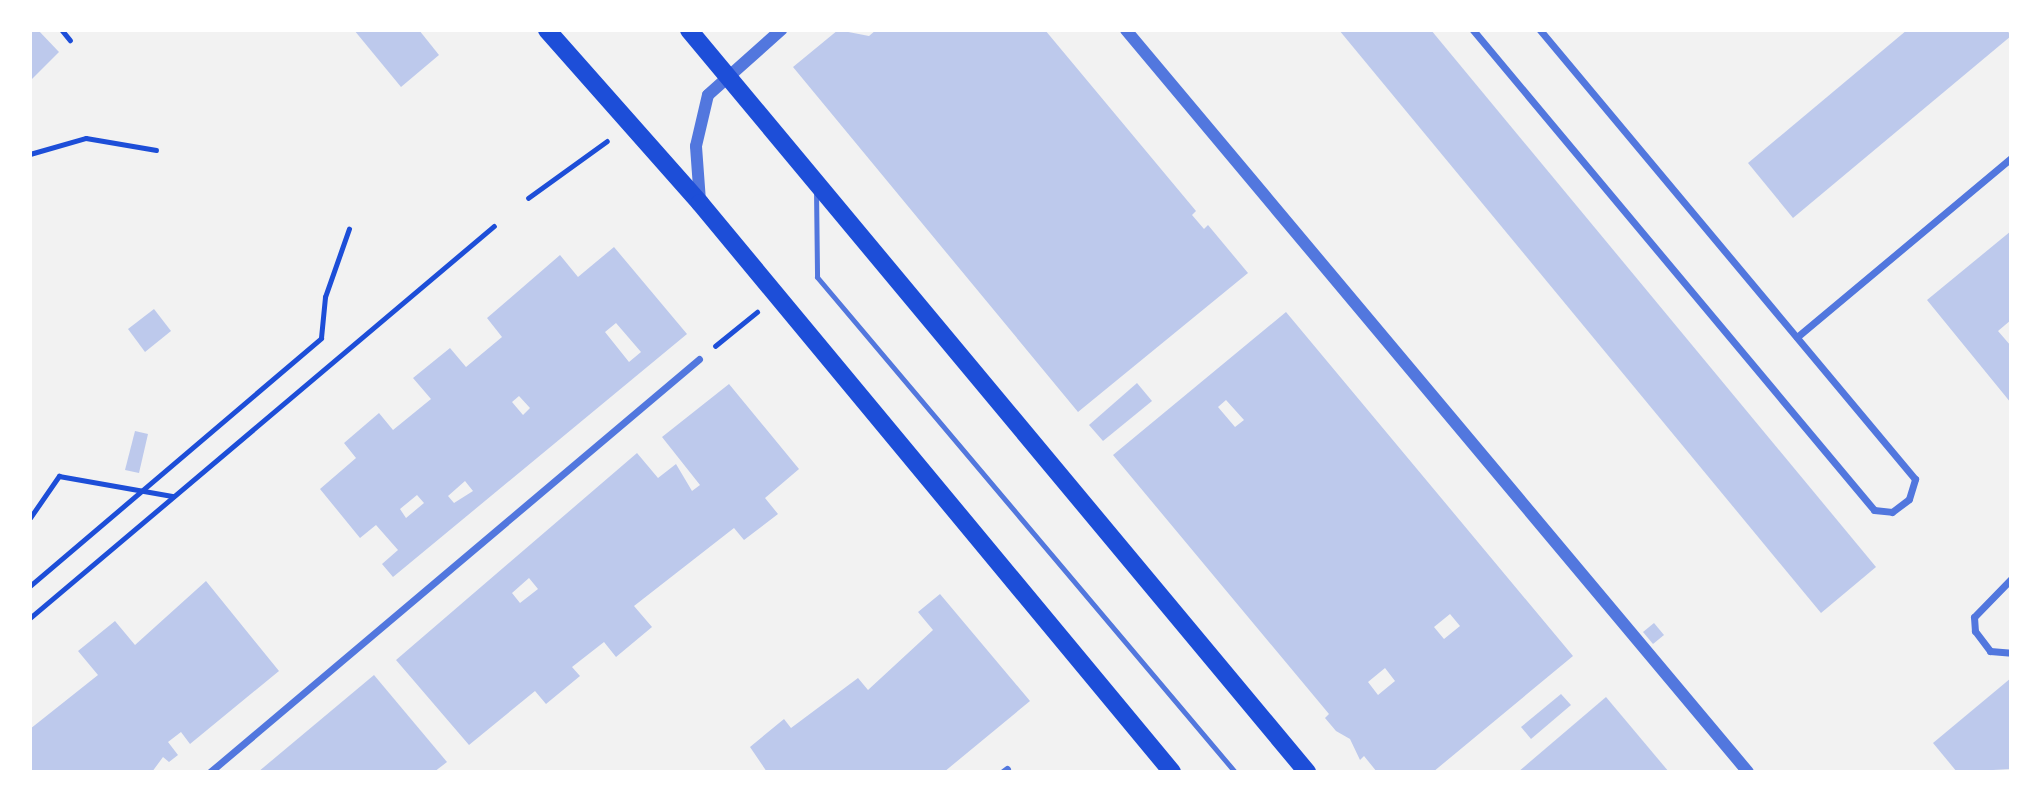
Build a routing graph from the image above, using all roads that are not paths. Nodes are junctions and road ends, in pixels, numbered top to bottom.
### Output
1 (547, 30) edge
2 (689, 30) edge
3 (781, 30) edge
4 (1126, 30) edge
5 (1473, 30) edge
6 (1540, 30) edge
7 (727, 74) junction
8 (2011, 158) edge
9 (815, 177) junction
10 (700, 203) junction
11 (1797, 337) junction
12 (699, 359) road end
13 (2011, 579) edge
14 (2011, 653) edge
15 (211, 772) edge
16 (1172, 772) edge
17 (1235, 772) edge
18 (1307, 772) edge
19 (1748, 772) edge

1 - 10 main road
2 - 7 main road
3 - 7 street
4 - 19 street
5 - 11 street
6 - 11 street
7 - 9 main road
7 - 10 street
8 - 11 street
9 - 17 lane
9 - 18 main road
10 - 16 main road
12 - 15 street
13 - 14 street

